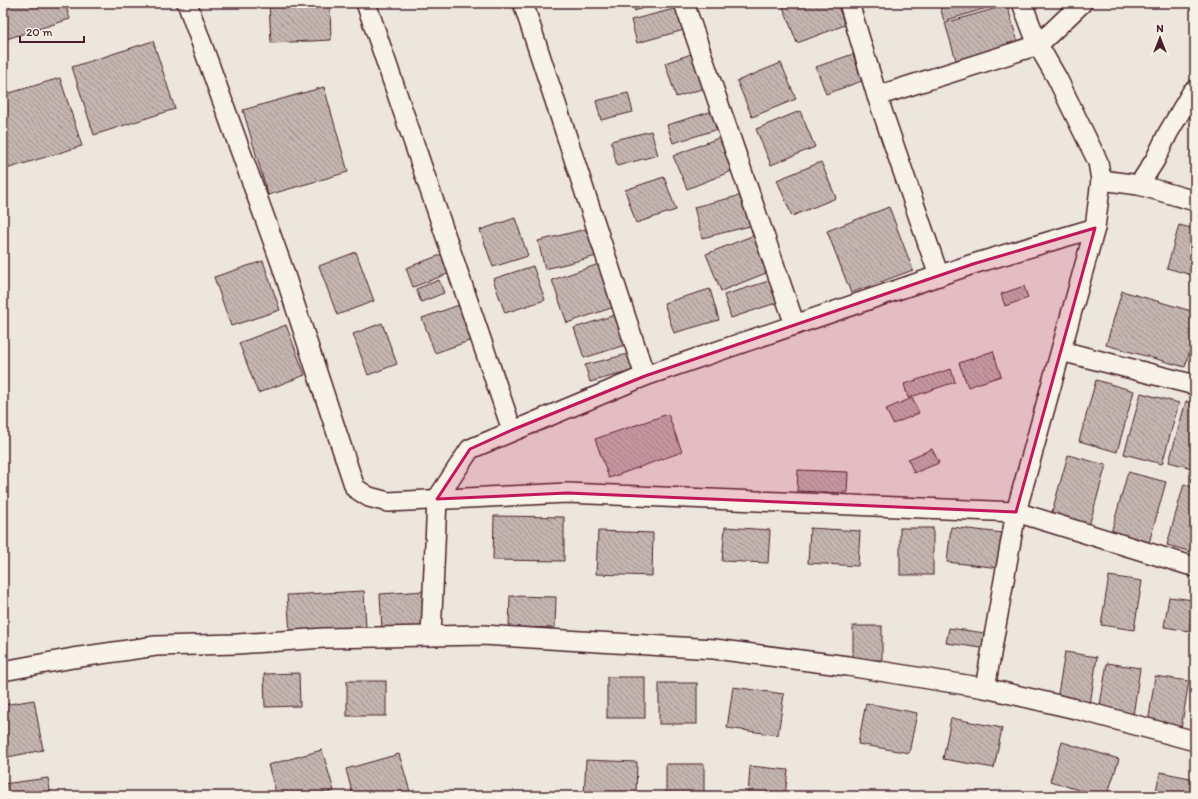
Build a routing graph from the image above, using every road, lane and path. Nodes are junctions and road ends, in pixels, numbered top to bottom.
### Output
1 (187, 3) edge
2 (366, 3) edge
3 (523, 3) edge
4 (684, 3) edge
5 (849, 3) edge
6 (1022, 3) edge
7 (1082, 3) edge
8 (1038, 46) junction
9 (1195, 90) edge
10 (877, 96) junction
11 (1102, 180) junction
12 (1139, 185) junction
13 (1195, 201) edge
14 (1095, 228) junction
15 (939, 276) junction
16 (794, 325) junction
17 (1061, 351) junction
18 (645, 376) junction
19 (1195, 385) edge
20 (512, 430) junction
21 (437, 499) junction
22 (1016, 512) junction
23 (1195, 567) edge
24 (430, 636) junction
25 (3, 671) edge
26 (985, 688) junction
27 (1195, 741) edge

1 - 21 street
2 - 20 street
3 - 18 street
4 - 16 street
5 - 10 street
6 - 8 street
7 - 8 street
8 - 10 street
8 - 11 street
9 - 12 street
10 - 15 street
11 - 12 street
11 - 14 street
12 - 13 street
14 - 15 street
14 - 17 street
15 - 16 street
16 - 18 street
17 - 19 street
17 - 22 street
18 - 20 street
20 - 21 street
21 - 22 street
21 - 24 street
22 - 23 street
22 - 26 street
24 - 25 street
24 - 26 street
26 - 27 street

